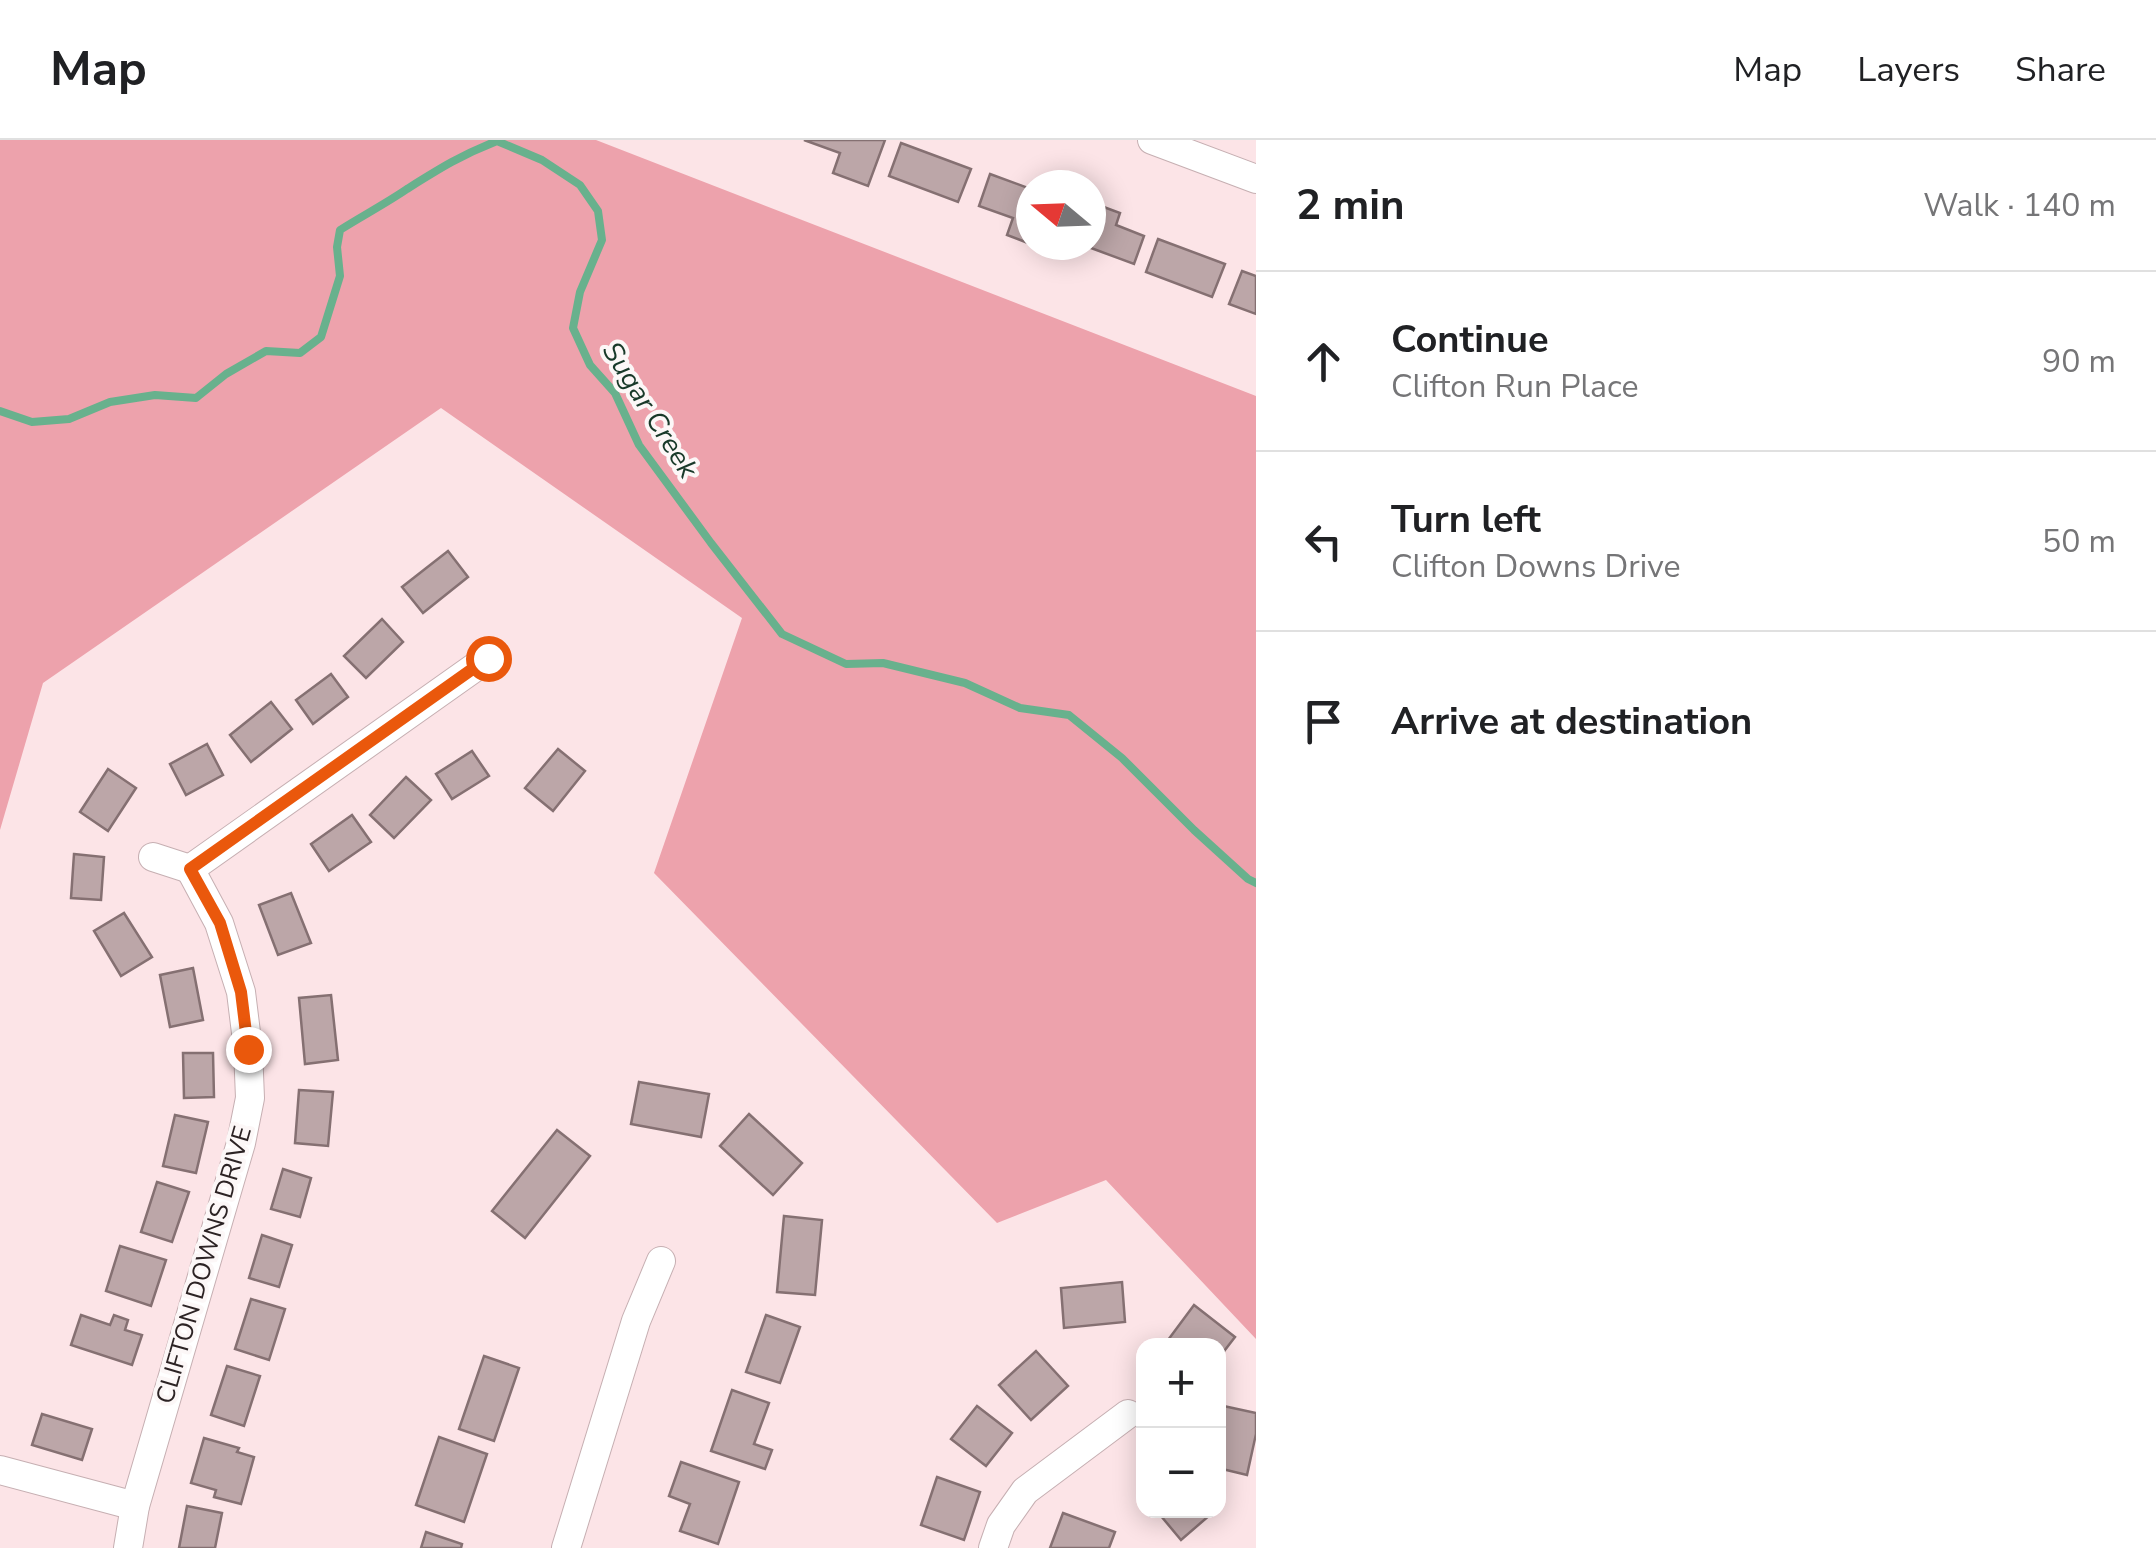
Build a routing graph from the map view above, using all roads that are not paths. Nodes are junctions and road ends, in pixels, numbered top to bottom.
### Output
1 (1152, 140) edge
2 (1256, 179) edge
3 (488, 658) dead end
4 (153, 857) dead end
5 (190, 869) junction
6 (661, 1261) dead end
7 (1128, 1414) dead end
8 (0, 1470) edge
9 (135, 1506) junction
10 (128, 1548) edge
11 (566, 1548) edge
12 (993, 1548) edge

1 - 2 street
3 - 5 street
4 - 5 street
5 - 9 street, CLIFTON DOWNS DRIVE
6 - 11 street
7 - 12 street
8 - 9 street
9 - 10 street, CLIFTON DOWNS DRIVE

